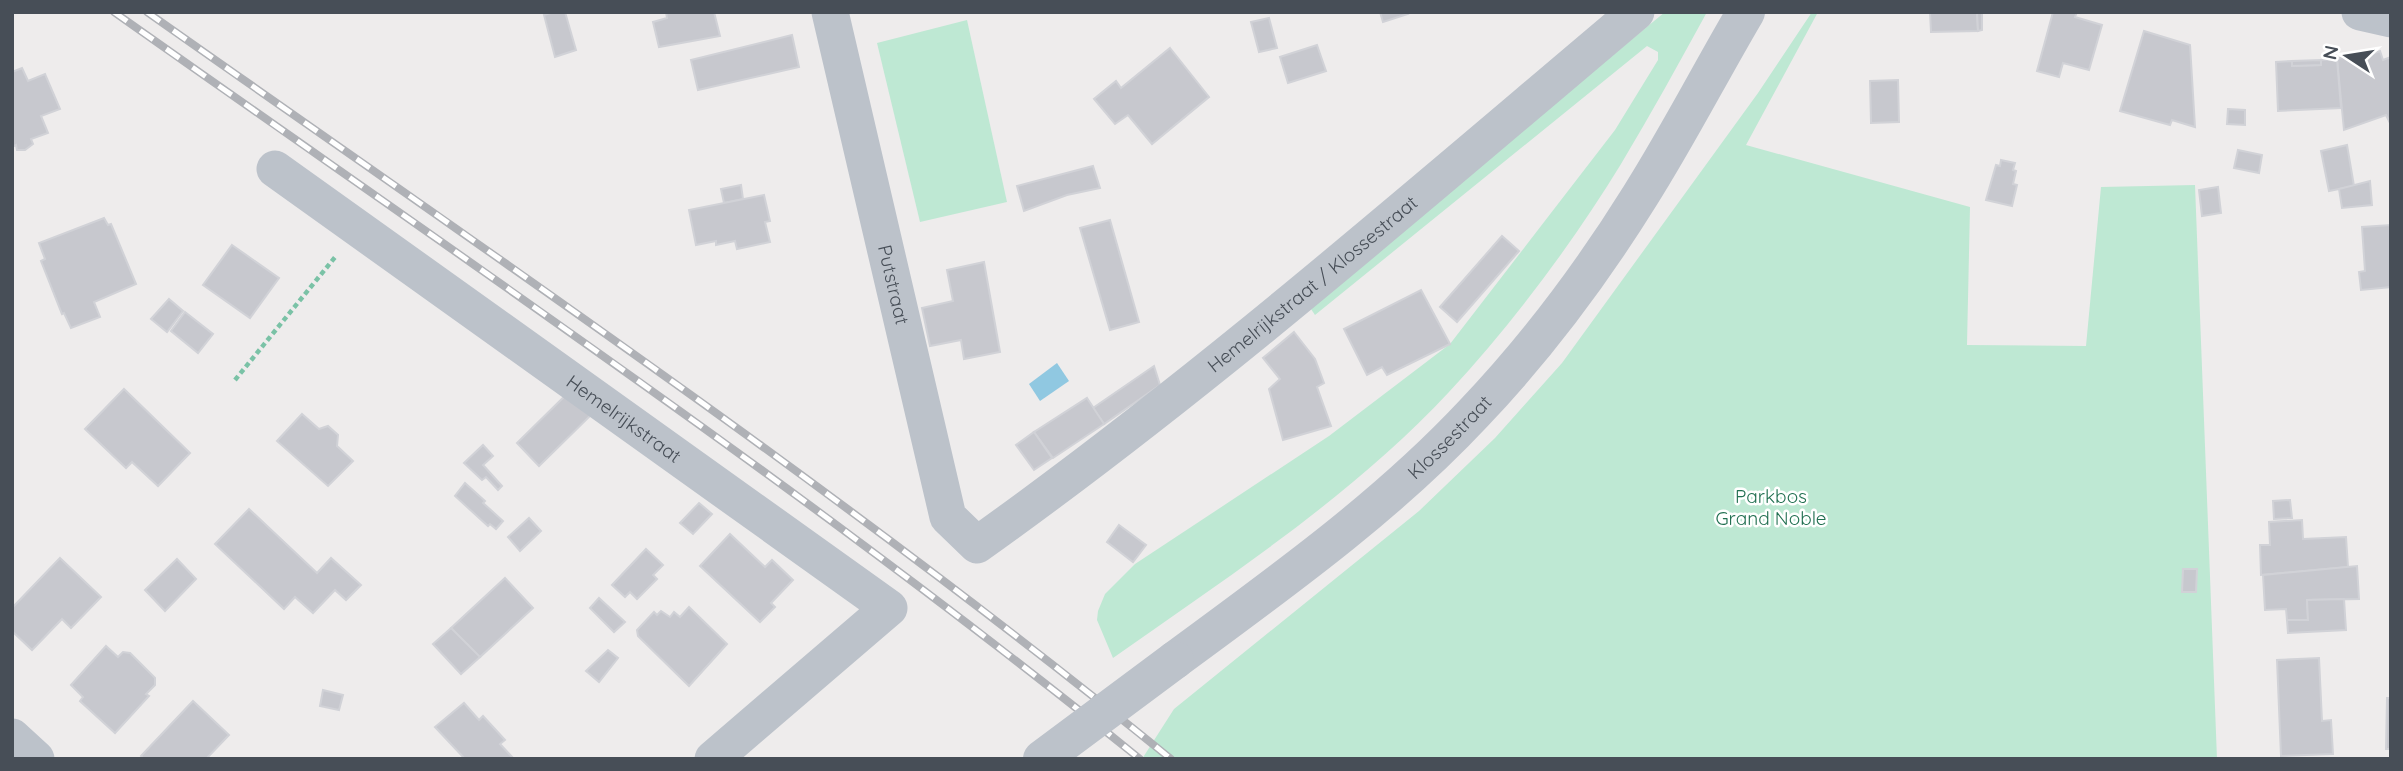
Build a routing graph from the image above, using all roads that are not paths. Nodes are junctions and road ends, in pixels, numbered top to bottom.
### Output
1 (831, 12) edge
2 (1636, 12) edge
3 (1746, 12) edge
4 (2360, 12) edge
5 (2391, 19) edge
6 (275, 169) dead end
7 (977, 545) joint
8 (12, 737) edge
9 (36, 759) edge
10 (713, 759) edge
11 (1042, 759) edge

1 - 7 street, Putstraat
2 - 7 street, Hemelrijkstraat / Klossestraat
3 - 11 street, Klossestraat, bridge
4 - 5 street
6 - 10 street, Hemelrijkstraat
8 - 9 street

